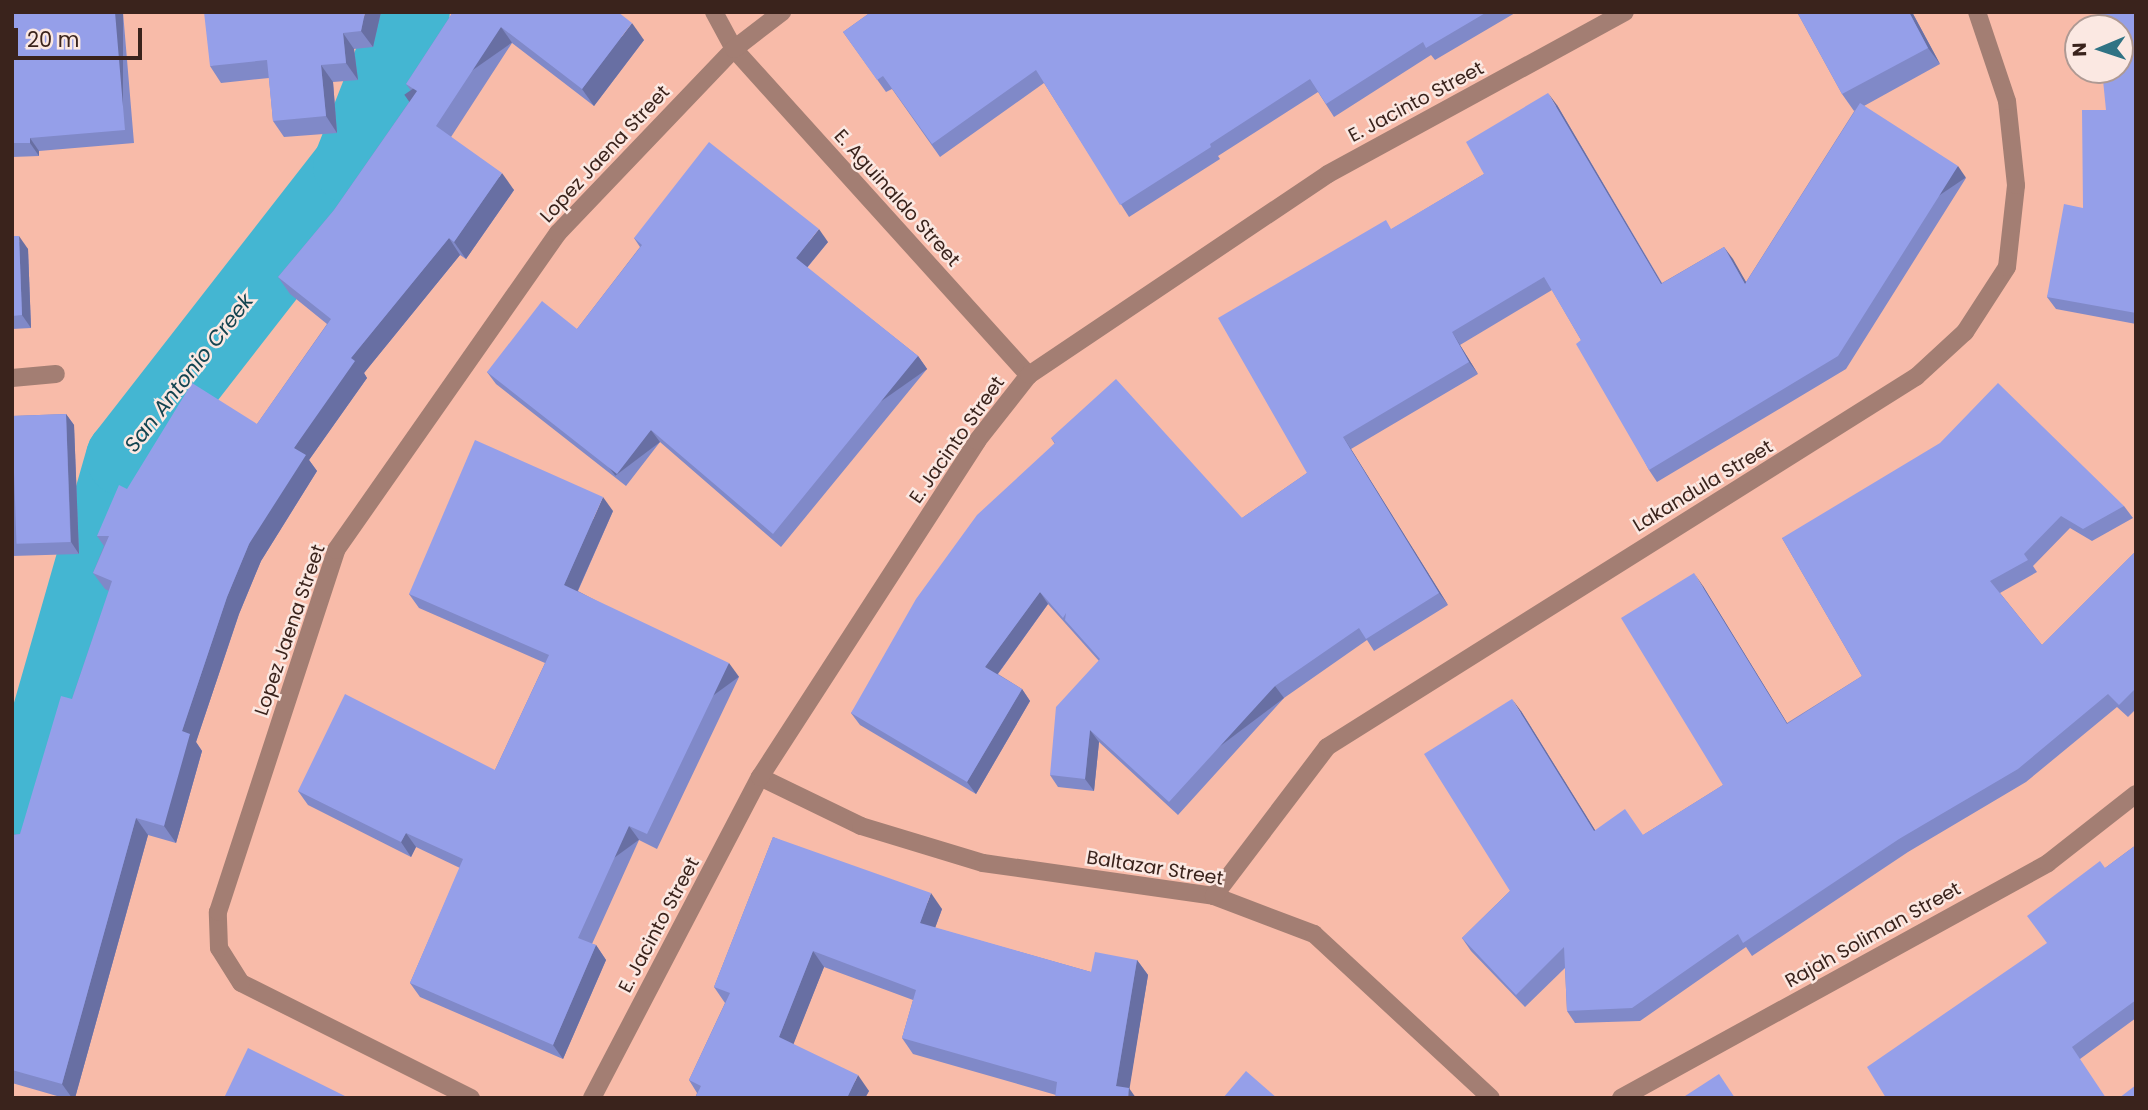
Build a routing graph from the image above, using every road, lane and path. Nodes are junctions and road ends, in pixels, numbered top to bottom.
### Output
1 (714, 12) edge
2 (782, 12) edge
3 (1625, 12) edge
4 (1977, 12) edge
5 (734, 49) junction
6 (56, 374) dead end
7 (1029, 375) junction
8 (12, 378) edge
9 (760, 777) junction
10 (2136, 794) edge
11 (1214, 896) junction
12 (471, 1098) edge
13 (592, 1098) edge
14 (1490, 1098) edge
15 (1621, 1098) edge

1 - 5 street, E. Aguinaldo Street
2 - 5 street, Lopez Jaena Street
3 - 7 street, E. Jacinto Street
4 - 11 street, Lakandula Street
5 - 7 street, E. Aguinaldo Street
5 - 12 street, Lopez Jaena Street
6 - 8 street
7 - 9 street, E. Jacinto Street
9 - 11 street, Baltazar Street
9 - 13 street, E. Jacinto Street
10 - 15 street, Rajah Soliman Street
11 - 14 street, Baltazar Street

